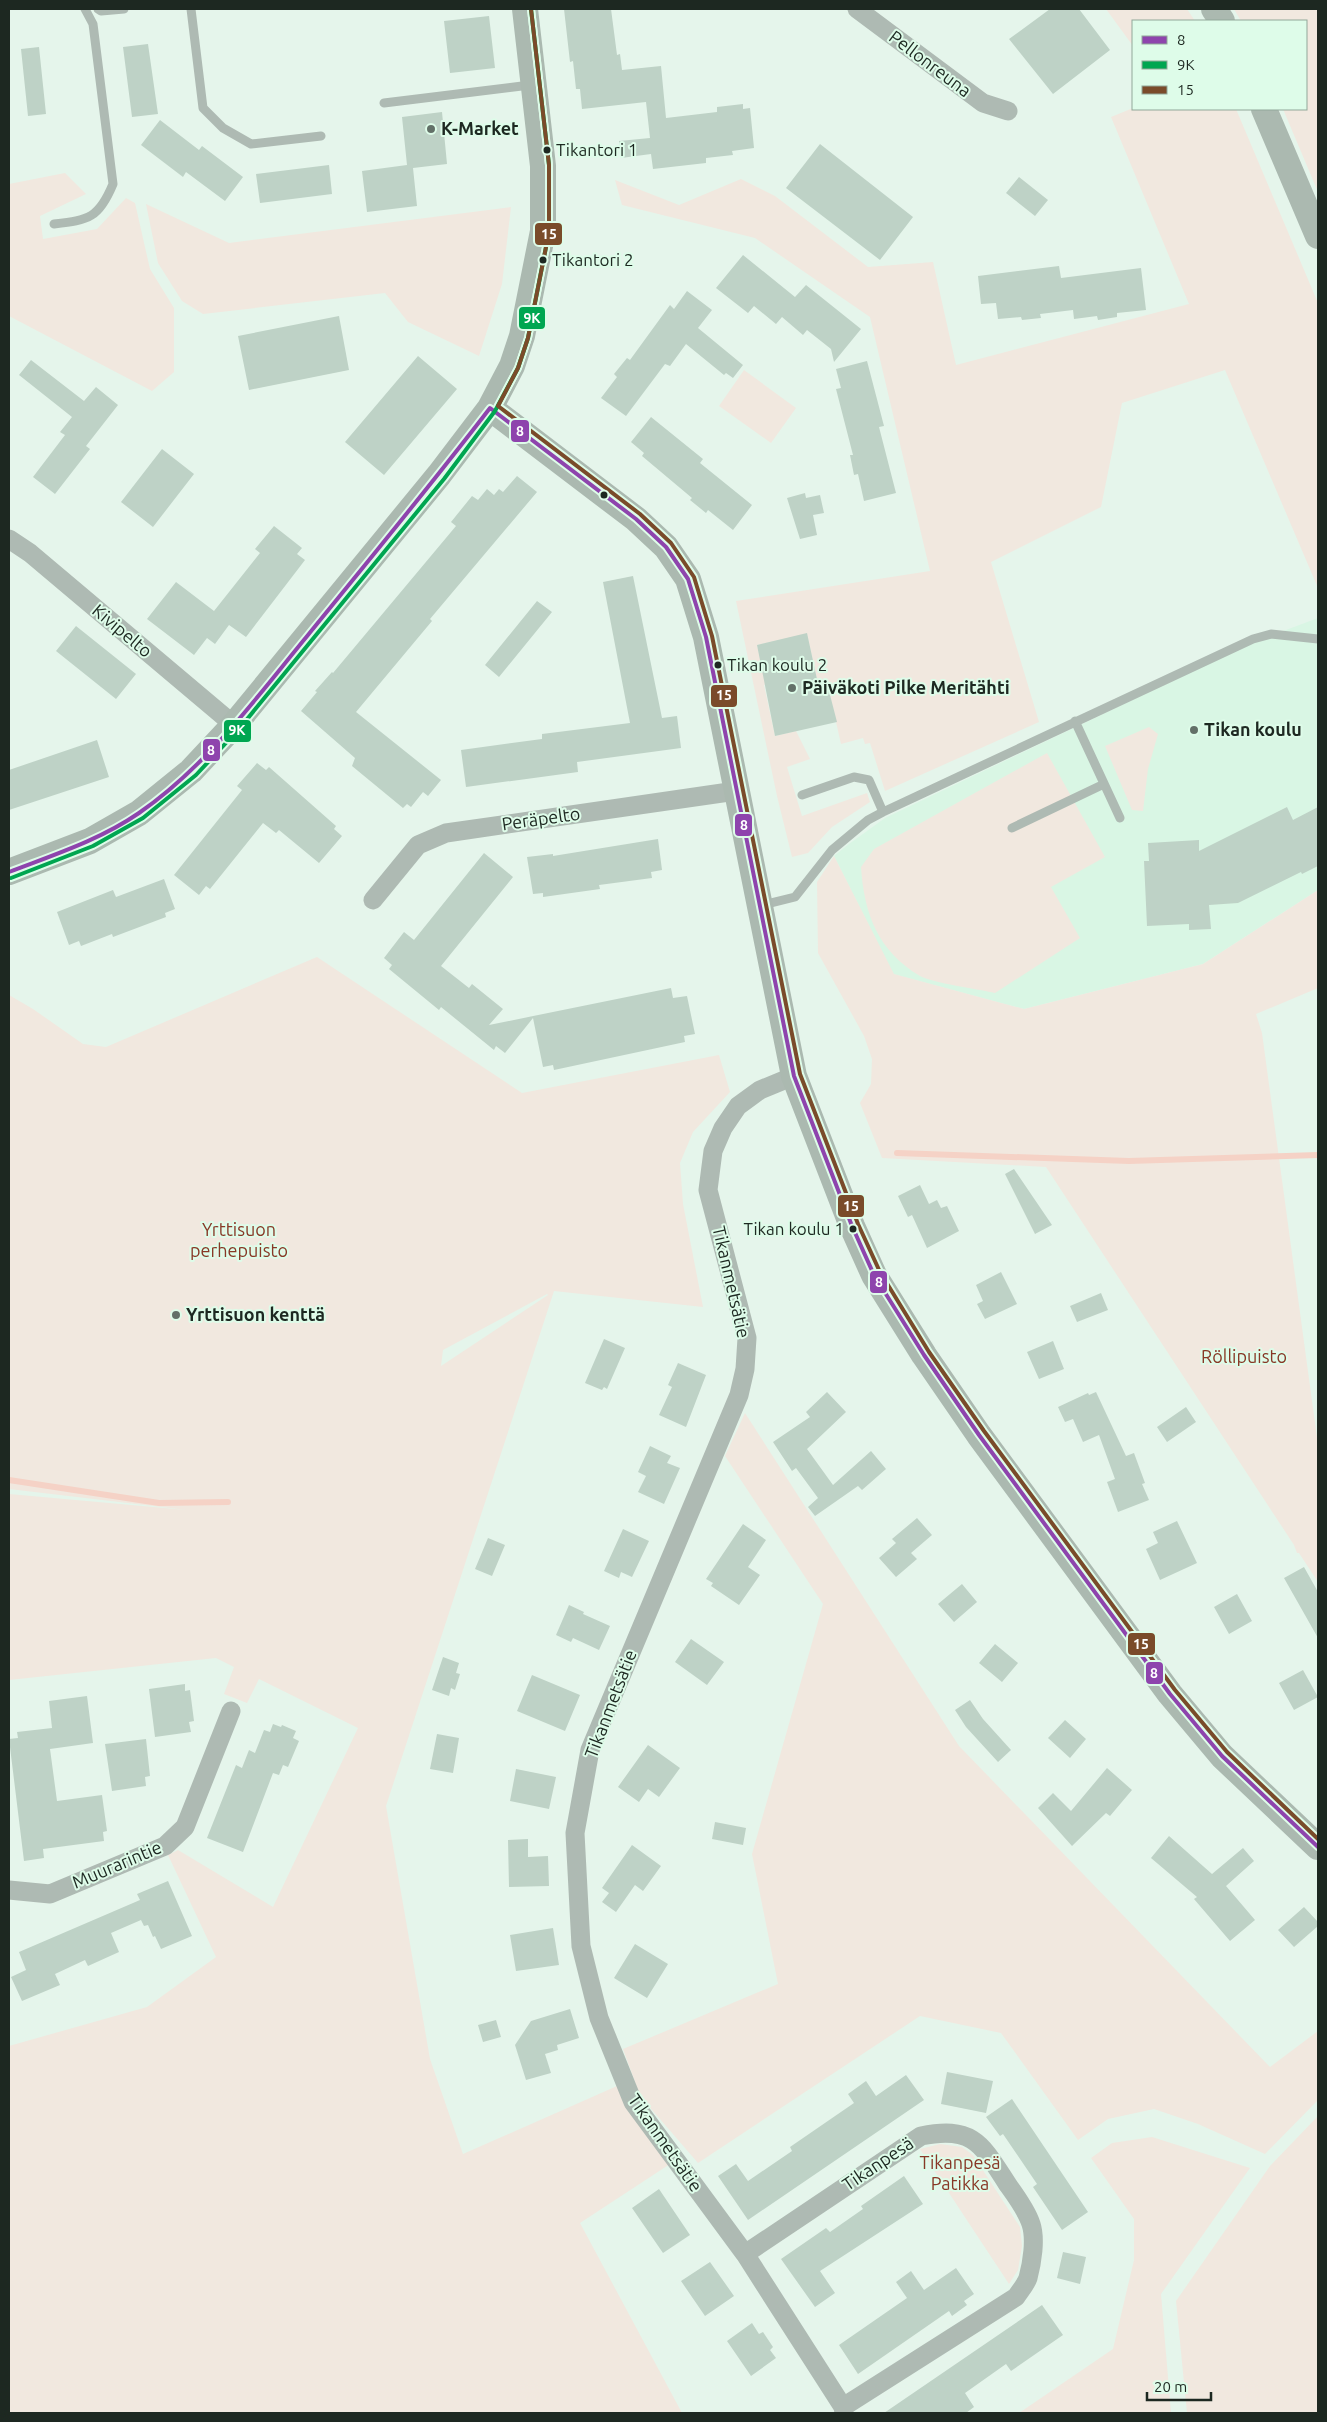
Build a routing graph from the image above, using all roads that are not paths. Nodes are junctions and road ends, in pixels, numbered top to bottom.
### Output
1 (85, 9) edge
2 (98, 9) edge
3 (124, 9) edge
4 (191, 9) edge
5 (525, 9) edge
6 (857, 9) edge
7 (1214, 9) edge
8 (1221, 20) edge
9 (533, 85) junction
10 (384, 103) dead end
11 (1264, 110) edge
12 (1008, 111) dead end
13 (321, 136) dead end
14 (54, 224) dead end
15 (1318, 236) edge
16 (490, 408) junction
17 (9, 539) edge
18 (1318, 639) edge
19 (1075, 721) junction
20 (234, 725) junction
21 (1104, 784) junction
22 (736, 791) junction
23 (802, 795) dead end
24 (883, 812) junction
25 (1120, 818) dead end
26 (1012, 828) dead end
27 (9, 872) edge
28 (373, 900) dead end
29 (760, 906) junction
30 (794, 1076) junction
31 (231, 1711) dead end
32 (1318, 1847) edge
33 (9, 1890) edge
34 (745, 2254) junction
35 (844, 2410) edge

1 - 14 lane
2 - 3 lane
4 - 13 lane
5 - 9 street
6 - 12 street, Pellonreuna
7 - 8 street
9 - 10 lane
9 - 16 street
11 - 15 street
16 - 20 street
16 - 22 street
17 - 20 street, Kivipelto
18 - 19 lane
19 - 21 lane
19 - 24 lane
20 - 27 street
21 - 25 lane
21 - 26 lane
22 - 28 street, Peräpelto
22 - 29 street
23 - 24 lane
24 - 29 lane
29 - 30 street
30 - 32 street
30 - 34 street, Tikanmetsätie
31 - 33 street, Muurarintie
34 - 35 street, Tikanmetsätie
34 - 35 street, Tikanpesä

